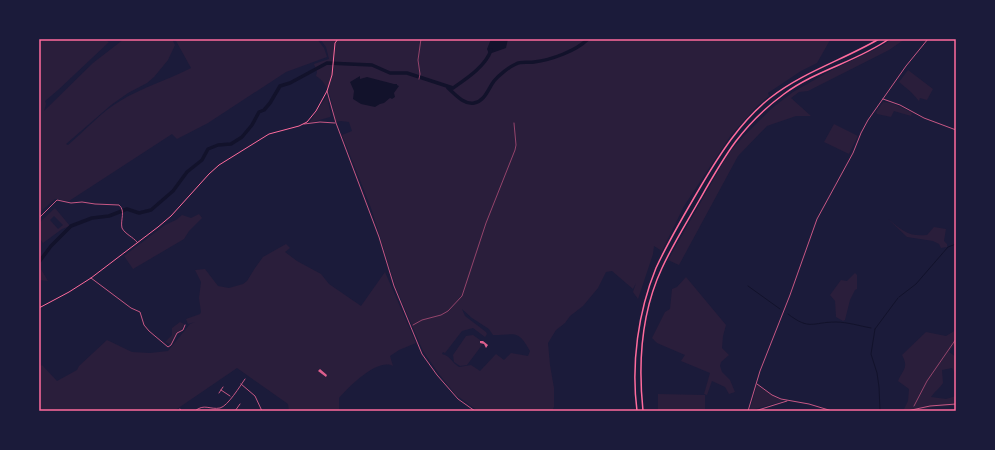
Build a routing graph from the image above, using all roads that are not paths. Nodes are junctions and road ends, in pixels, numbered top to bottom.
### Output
1 (338, 39) edge
2 (879, 39) edge
3 (889, 39) edge
4 (928, 39) edge
5 (327, 91) junction
6 (883, 99) junction
7 (336, 123) junction
8 (304, 124) junction
9 (956, 130) edge
10 (39, 218) edge
11 (138, 243) junction
12 (91, 278) junction
13 (39, 308) edge
14 (185, 325) dead end
15 (244, 379) dead end
16 (241, 384) junction
17 (756, 384) junction
18 (223, 387) dead end
19 (221, 390) junction
20 (219, 393) dead end
21 (231, 397) junction
22 (788, 401) junction
23 (240, 404) dead end
24 (956, 404) edge
25 (219, 408) junction
26 (180, 409) dead end
27 (182, 411) edge
28 (195, 411) edge
29 (220, 411) edge
30 (235, 411) edge
31 (262, 411) edge
32 (272, 411) edge
33 (275, 411) edge
34 (475, 411) edge
35 (637, 411) edge
36 (643, 411) edge
37 (748, 411) edge
38 (755, 411) edge
39 (832, 411) edge
40 (907, 411) edge

1 - 5 main road
2 - 35 highway
3 - 36 highway
4 - 6 street
5 - 7 street
5 - 8 main road
6 - 9 street
6 - 17 street
7 - 8 street
7 - 34 street
8 - 11 main road
10 - 11 street
11 - 12 main road
12 - 13 main road
12 - 14 street
15 - 16 street
16 - 21 street
16 - 31 street
17 - 22 street
17 - 37 street
18 - 19 street
19 - 20 street
19 - 21 street
21 - 25 street
22 - 38 street
22 - 39 street
23 - 30 street
24 - 40 street
25 - 28 street
25 - 29 street
26 - 27 street
32 - 33 street

